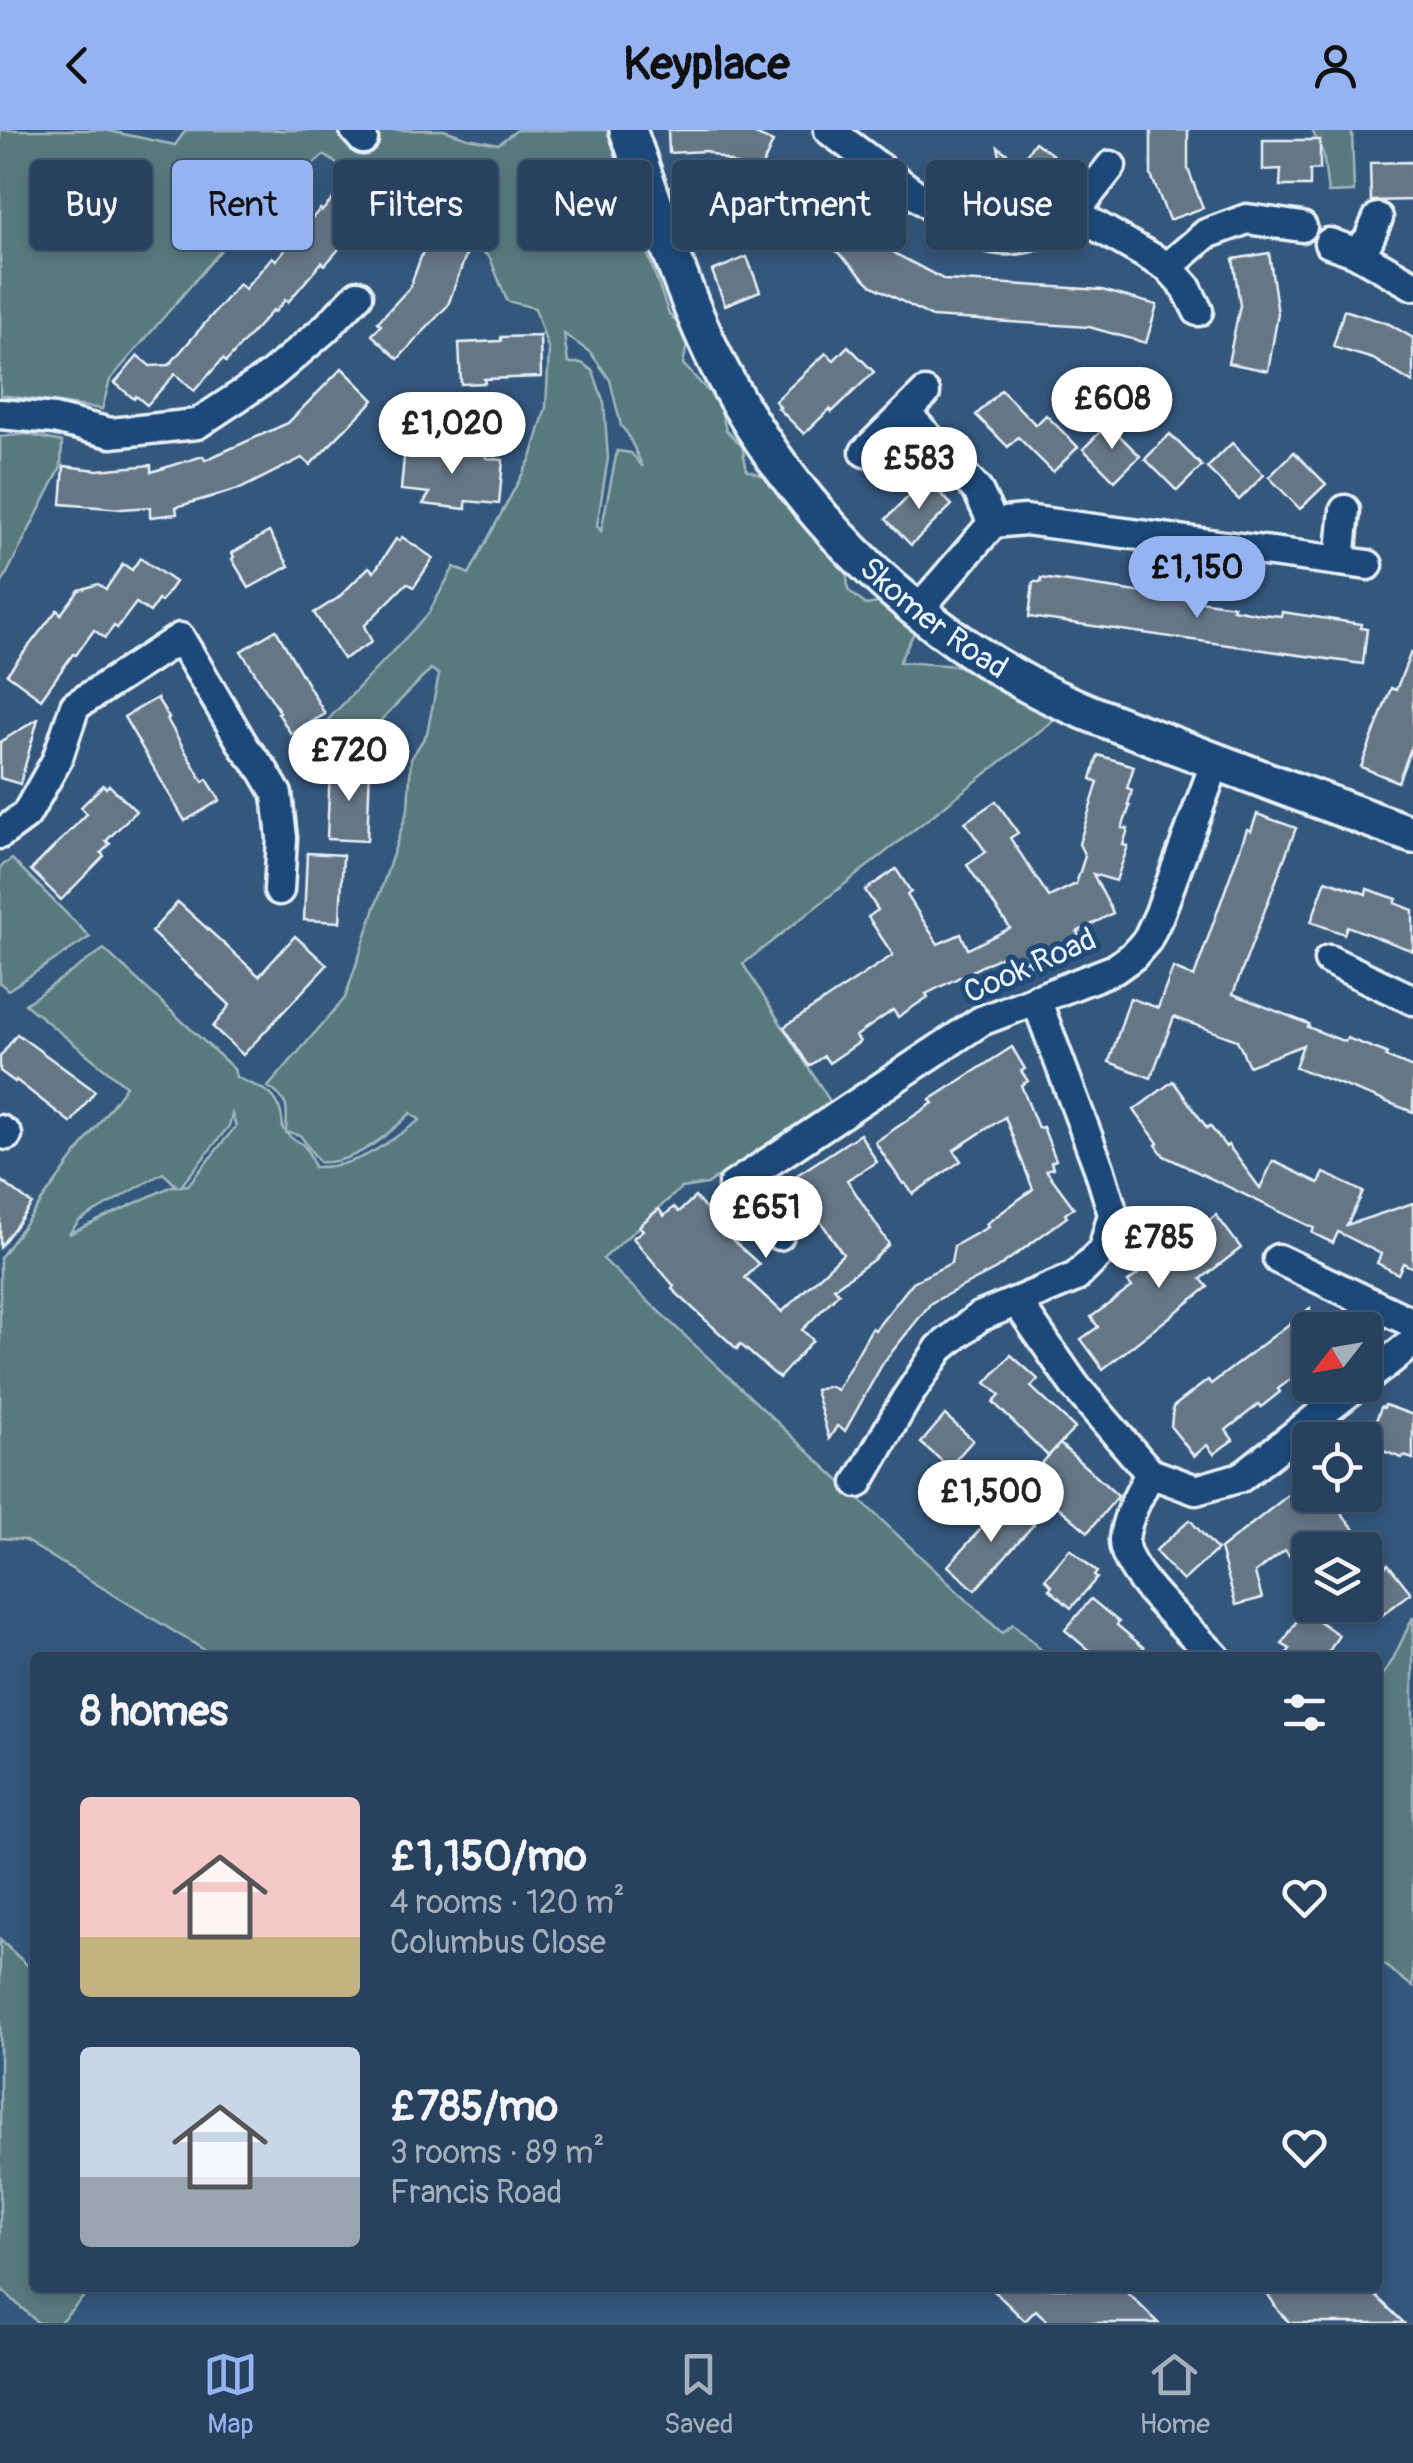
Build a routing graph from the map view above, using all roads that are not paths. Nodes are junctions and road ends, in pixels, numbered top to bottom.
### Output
1 (628, 130) edge
2 (829, 130) edge
3 (1112, 166) dead end
4 (1087, 198) edge
5 (926, 202) edge
6 (1378, 218) dead end
7 (1087, 221) edge
8 (1302, 227) dead end
9 (1168, 266) junction
10 (1413, 284) edge
11 (358, 295) dead end
12 (1198, 311) dead end
13 (0, 414) edge
14 (865, 452) dead end
15 (1345, 510) dead end
16 (993, 524) junction
17 (1340, 561) junction
18 (1368, 565) dead end
19 (918, 610) junction
20 (1216, 762) junction
21 (0, 834) edge
22 (1413, 835) edge
23 (279, 890) dead end
24 (1329, 960) dead end
25 (1036, 1000) junction
26 (1413, 1000) edge
27 (779, 1235) dead end
28 (1278, 1259) dead end
29 (1017, 1302) junction
30 (1413, 1324) edge
31 (1413, 1342) edge
32 (1382, 1367) edge
33 (1336, 1402) edge
34 (1150, 1473) junction
35 (858, 1483) dead end
36 (1210, 1652) edge

1 - 19 street, Skomer Road
2 - 5 street
3 - 4 street
6 - 10 street
7 - 9 street
8 - 9 street
9 - 12 street
11 - 13 street
14 - 16 street
15 - 17 street
16 - 17 street
16 - 19 street
17 - 18 street
19 - 20 street, Skomer Road
20 - 22 street, Skomer Road
20 - 25 street, Cook Road
21 - 23 street
24 - 26 street
25 - 27 street, Cook Road
25 - 29 street
28 - 30 street
29 - 34 street
29 - 35 street
31 - 32 street
33 - 34 street
34 - 36 street

